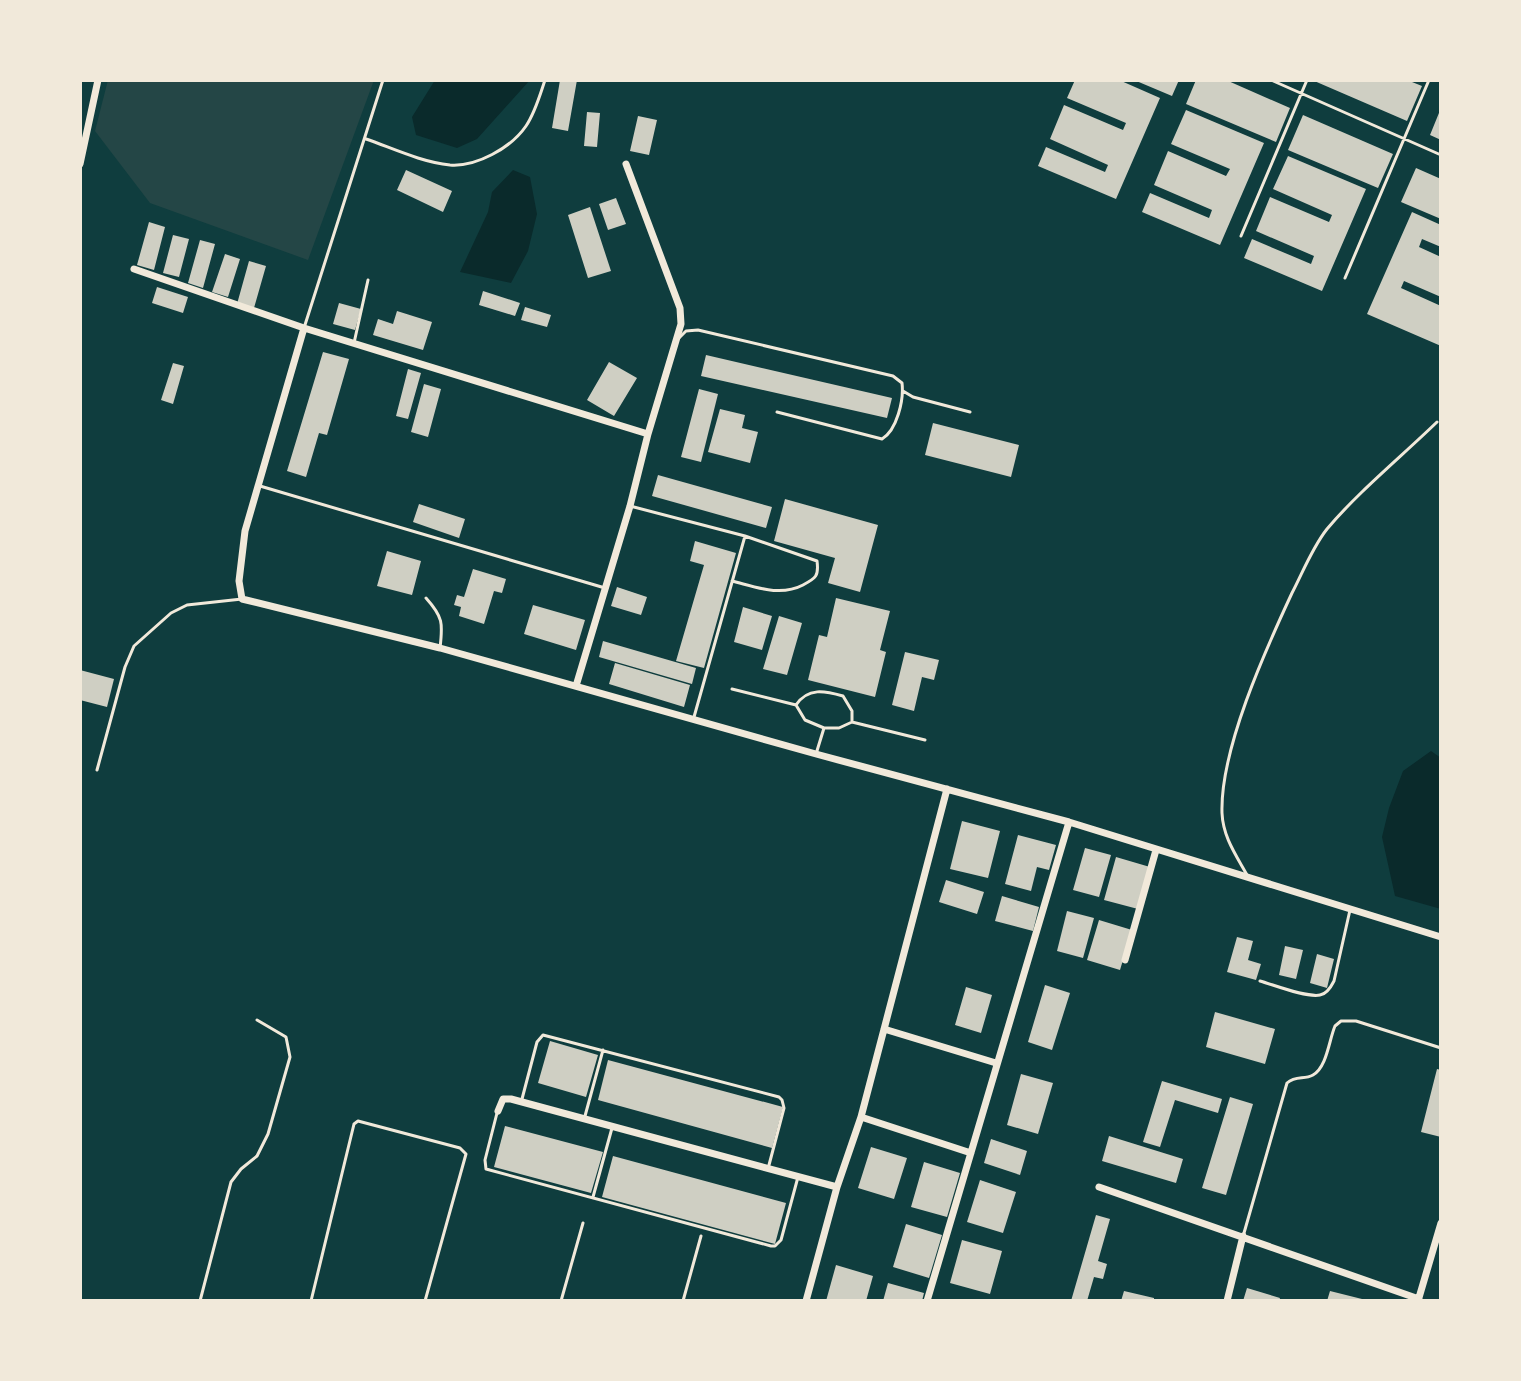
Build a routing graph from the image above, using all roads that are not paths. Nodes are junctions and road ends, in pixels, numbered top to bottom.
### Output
1 (98, 80) edge
2 (383, 80) edge
3 (545, 80) edge
4 (1271, 80) edge
5 (1307, 80) edge
6 (1429, 80) edge
7 (1301, 93) junction
8 (366, 139) junction
9 (1404, 139) junction
10 (1441, 155) edge
11 (80, 164) edge
12 (626, 164) dead end
13 (1241, 236) dead end
14 (134, 269) dead end
15 (1345, 278) dead end
16 (368, 280) dead end
17 (304, 328) junction
18 (678, 339) junction
19 (353, 344) junction
20 (903, 391) junction
21 (777, 412) dead end
22 (970, 412) dead end
23 (1437, 422) dead end
24 (648, 434) junction
25 (258, 486) junction
26 (630, 506) junction
27 (745, 536) junction
28 (732, 581) junction
29 (605, 588) junction
30 (426, 598) dead end
31 (242, 599) junction
32 (440, 648) junction
33 (576, 686) junction
34 (732, 689) dead end
35 (796, 705) junction
36 (693, 718) junction
37 (852, 722) junction
38 (824, 728) junction
39 (925, 740) dead end
40 (816, 754) junction
41 (97, 770) dead end
42 (947, 789) junction
43 (1069, 822) junction
44 (1156, 850) junction
45 (1248, 879) junction
46 (1350, 910) junction
47 (1441, 937) edge
48 (1125, 960) dead end
49 (1260, 981) dead end
50 (257, 1020) dead end
51 (884, 1029) junction
52 (927, 1030) dead end
53 (924, 1041) junction
54 (1441, 1048) edge
55 (603, 1050) junction
56 (996, 1063) junction
57 (521, 1102) junction
58 (498, 1111) joint
59 (861, 1117) junction
60 (584, 1119) junction
61 (612, 1127) junction
62 (971, 1153) junction
63 (768, 1169) junction
64 (798, 1177) junction
65 (837, 1187) junction
66 (1099, 1187) dead end
67 (593, 1197) junction
68 (1441, 1223) edge
69 (1243, 1236) junction
70 (1418, 1300) edge
71 (200, 1301) edge
72 (806, 1301) edge
73 (927, 1301) edge
74 (1227, 1301) edge

1 - 11 street
2 - 8 lane
3 - 8 lane
4 - 7 lane
5 - 7 lane
6 - 9 lane
7 - 9 lane
7 - 13 lane
8 - 17 lane
9 - 10 lane
9 - 15 lane
12 - 18 street
14 - 17 street
16 - 19 lane
17 - 19 street
17 - 25 street
18 - 20 lane
18 - 24 street
19 - 24 street
20 - 21 lane
20 - 22 lane
23 - 45 lane
24 - 26 street
25 - 29 lane
25 - 31 street
26 - 27 lane
26 - 29 street
27 - 28 lane
27 - 28 lane
28 - 36 lane
29 - 33 street
30 - 32 lane
31 - 32 street
31 - 41 lane
32 - 33 street
33 - 36 street
34 - 35 lane
35 - 37 lane
35 - 38 lane
36 - 40 street
37 - 38 lane
37 - 39 lane
38 - 40 lane
40 - 42 street
42 - 43 street
42 - 51 street
43 - 44 street
43 - 56 street
44 - 45 street
44 - 48 street
45 - 46 street
46 - 47 street
46 - 49 lane
50 - 71 lane
51 - 53 street
51 - 59 street
52 - 53 lane
53 - 56 street
54 - 69 lane
55 - 57 lane
55 - 60 lane
55 - 63 lane
56 - 62 street
57 - 58 street
57 - 60 street
58 - 67 lane
59 - 62 street
59 - 65 street
60 - 61 street
61 - 63 street
61 - 67 lane
62 - 73 street
63 - 64 street
64 - 65 street
64 - 67 lane
65 - 72 street
66 - 69 street
68 - 70 street
69 - 70 street
69 - 74 street

